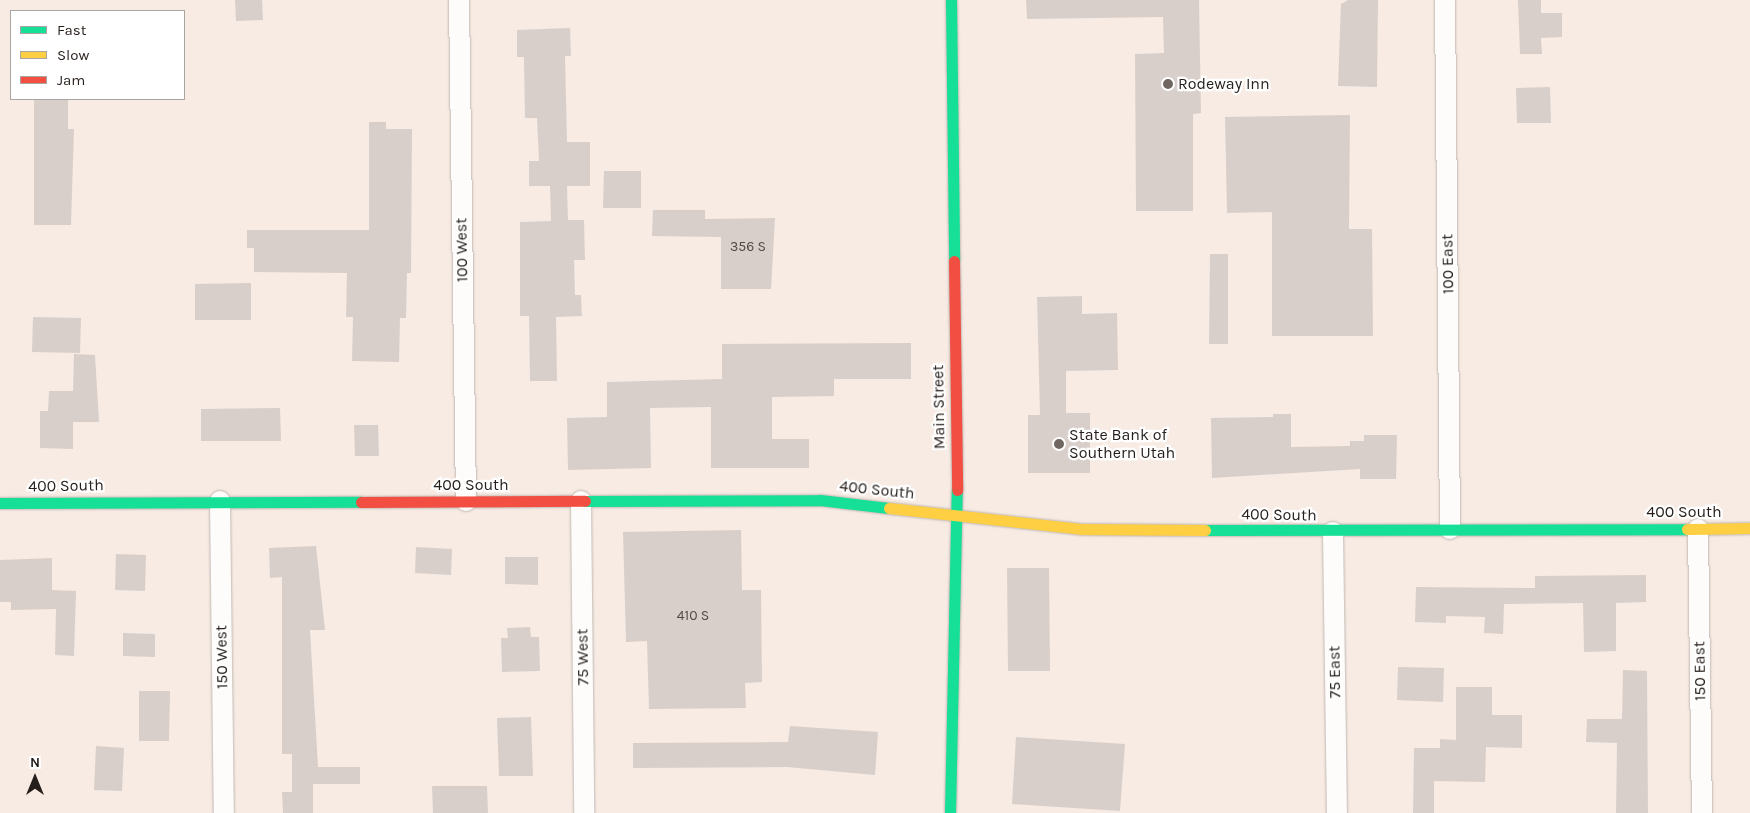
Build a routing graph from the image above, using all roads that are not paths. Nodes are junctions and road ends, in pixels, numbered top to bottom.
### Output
1 (459, 0) edge
2 (951, 0) edge
3 (1445, 0) edge
4 (220, 501) junction
5 (466, 501) junction
6 (581, 501) junction
7 (0, 503) edge
8 (957, 514) junction
9 (1750, 528) edge
10 (1450, 529) junction
11 (1698, 529) junction
12 (1333, 532) junction
13 (224, 813) edge
14 (584, 813) edge
15 (950, 813) edge
16 (1338, 813) edge
17 (1702, 813) edge

1 - 5 street, 100 West
2 - 8 street, Main Street
3 - 10 street, 100 East
4 - 5 street, 400 South
4 - 7 street, 400 South
4 - 13 street, 150 West
5 - 6 street, 400 South
6 - 8 street, 400 South
6 - 14 street, 75 West
8 - 12 street, 400 South
8 - 15 street, Main Street
9 - 11 street, 400 South
10 - 11 street, 400 South
10 - 12 street, 400 South
11 - 17 street, 150 East
12 - 16 street, 75 East

